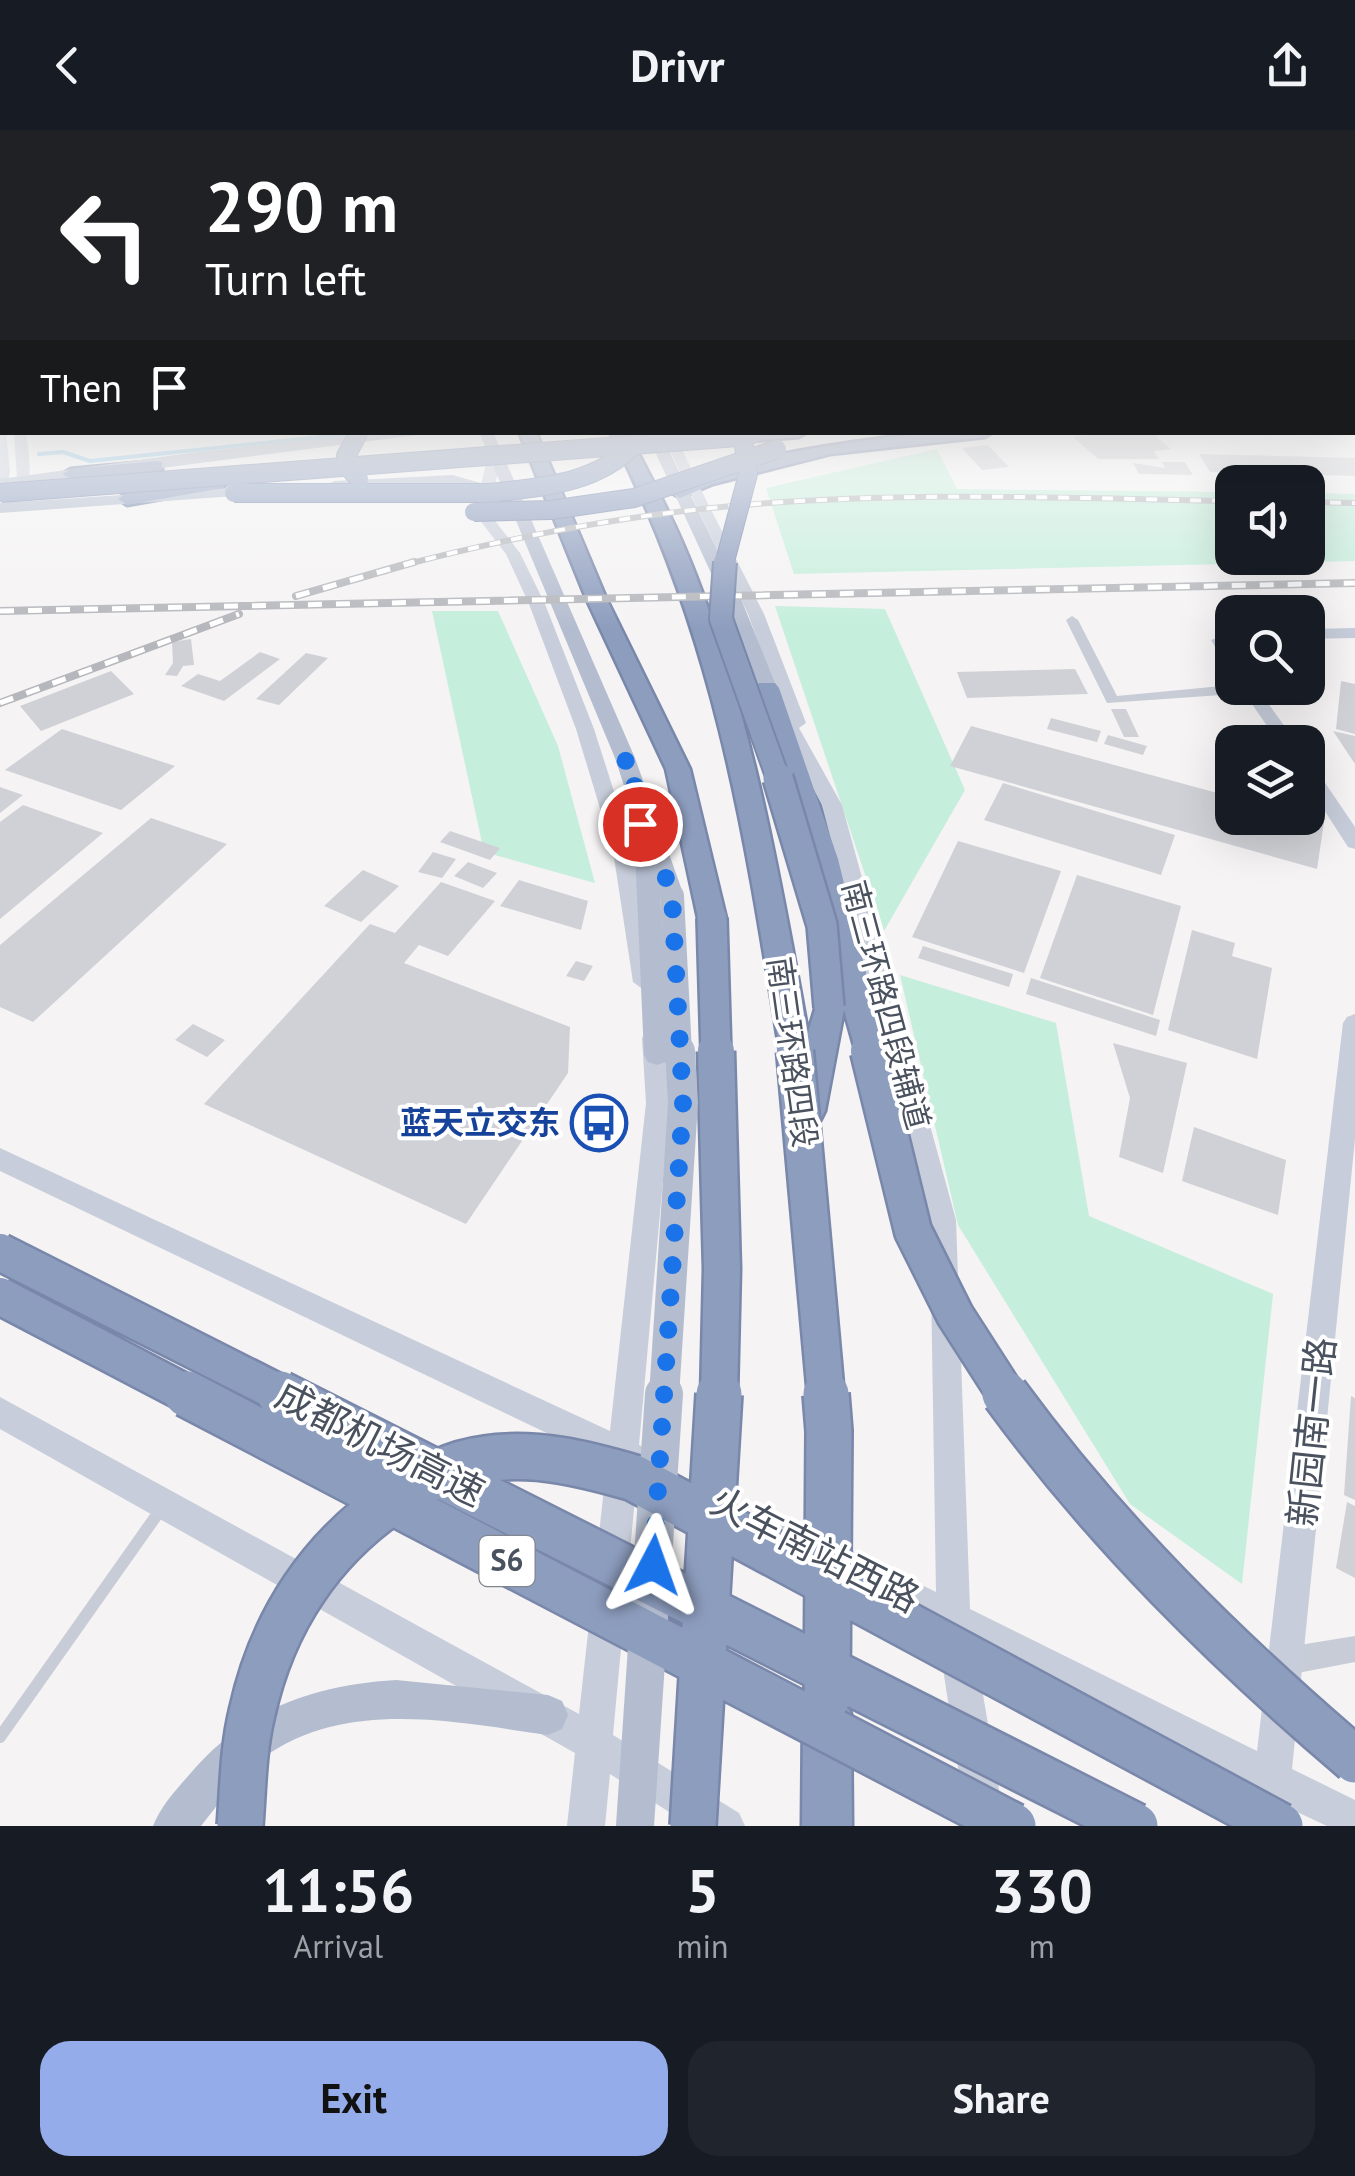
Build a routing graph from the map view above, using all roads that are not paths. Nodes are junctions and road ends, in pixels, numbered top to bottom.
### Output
1 (23, 470) edge
2 (98, 470) edge
3 (112, 470) edge
4 (261, 470) edge
5 (299, 470) edge
6 (349, 470) edge
7 (374, 470) edge
8 (434, 470) edge
9 (491, 470) edge
10 (504, 470) edge
11 (527, 470) edge
12 (542, 470) edge
13 (598, 470) edge
14 (641, 470) edge
15 (651, 470) edge
16 (677, 470) edge
17 (715, 470) edge
18 (743, 470) edge
19 (748, 470) edge
20 (71, 474) junction
21 (24, 478) junction
22 (420, 480) junction
23 (650, 486) junction
24 (486, 487) junction
25 (688, 487) junction
26 (2, 492) edge
27 (127, 499) junction
28 (1072, 620) dead end
29 (1355, 633) edge
30 (1325, 634) edge
31 (766, 688) junction
32 (1215, 689) edge
33 (625, 758) junction
34 (812, 764) junction
35 (1325, 796) edge
36 (1352, 834) edge
37 (694, 843) junction
38 (1355, 1023) edge
39 (807, 1052) junction
40 (657, 1054) junction
41 (0, 1158) edge
42 (0, 1252) edge
43 (0, 1296) edge
44 (0, 1412) edge
45 (623, 1453) junction
46 (166, 1502) junction
47 (953, 1619) junction
48 (1355, 1649) edge
49 (1287, 1660) junction
50 (548, 1715) junction
51 (0, 1737) edge
52 (596, 1745) junction
53 (1355, 1760) edge
54 (1272, 1780) junction
55 (1355, 1820) edge
56 (174, 1826) edge
57 (240, 1826) edge
58 (586, 1826) edge
59 (635, 1826) edge
60 (693, 1826) edge
61 (726, 1826) edge
62 (827, 1826) edge
63 (986, 1826) edge
64 (1013, 1826) edge
65 (1135, 1826) edge
66 (1280, 1826) edge

1 - 21 main road
2 - 20 main road
3 - 20 highway
4 - 26 highway, bridge
5 - 26 highway, bridge
6 - 17 highway, bridge
7 - 27 highway, bridge
8 - 22 main road
9 - 24 main road
10 - 33 main road
11 - 37 highway, 南三环路四段
12 - 37 highway, 南三环路四段
13 - 26 highway, bridge
14 - 23 highway, 南三环路四段
15 - 23 highway
16 - 25 main road, 南三环路四段辅道
18 - 25 highway
19 - 39 highway, bridge
20 - 21 main road
21 - 26 main road
21 - 26 main road
22 - 24 main road
22 - 27 main road
23 - 39 highway, 南三环路四段
24 - 40 main road
25 - 31 main road, 南三环路四段辅道
25 - 34 main road
26 - 27 main road
28 - 32 street
29 - 30 main road
31 - 34 main road, 南三环路四段辅道
31 - 53 highway, bridge
33 - 40 main road
33 - 59 main road, bridge
34 - 47 main road, 南三环路四段辅道
35 - 36 main road
37 - 60 highway, 南三环路四段, bridge
38 - 49 main road, 新园南一路
39 - 62 highway, 南三环路四段, bridge
40 - 45 main road
41 - 45 main road, 火车南站西路
42 - 65 highway, 成都机场高速 / S6, bridge
43 - 64 highway, 成都机场高速 / S6, bridge
44 - 46 main road
45 - 47 main road, 火车南站西路
45 - 52 main road
46 - 50 main road
46 - 51 lane
47 - 54 main road, 火车南站西路
47 - 63 main road, 南三环路四段辅道
48 - 49 street
49 - 54 main road, 新园南一路
50 - 52 main road
50 - 56 main road
52 - 58 main road
52 - 61 main road
54 - 55 main road, 火车南站西路
57 - 66 highway, bridge

